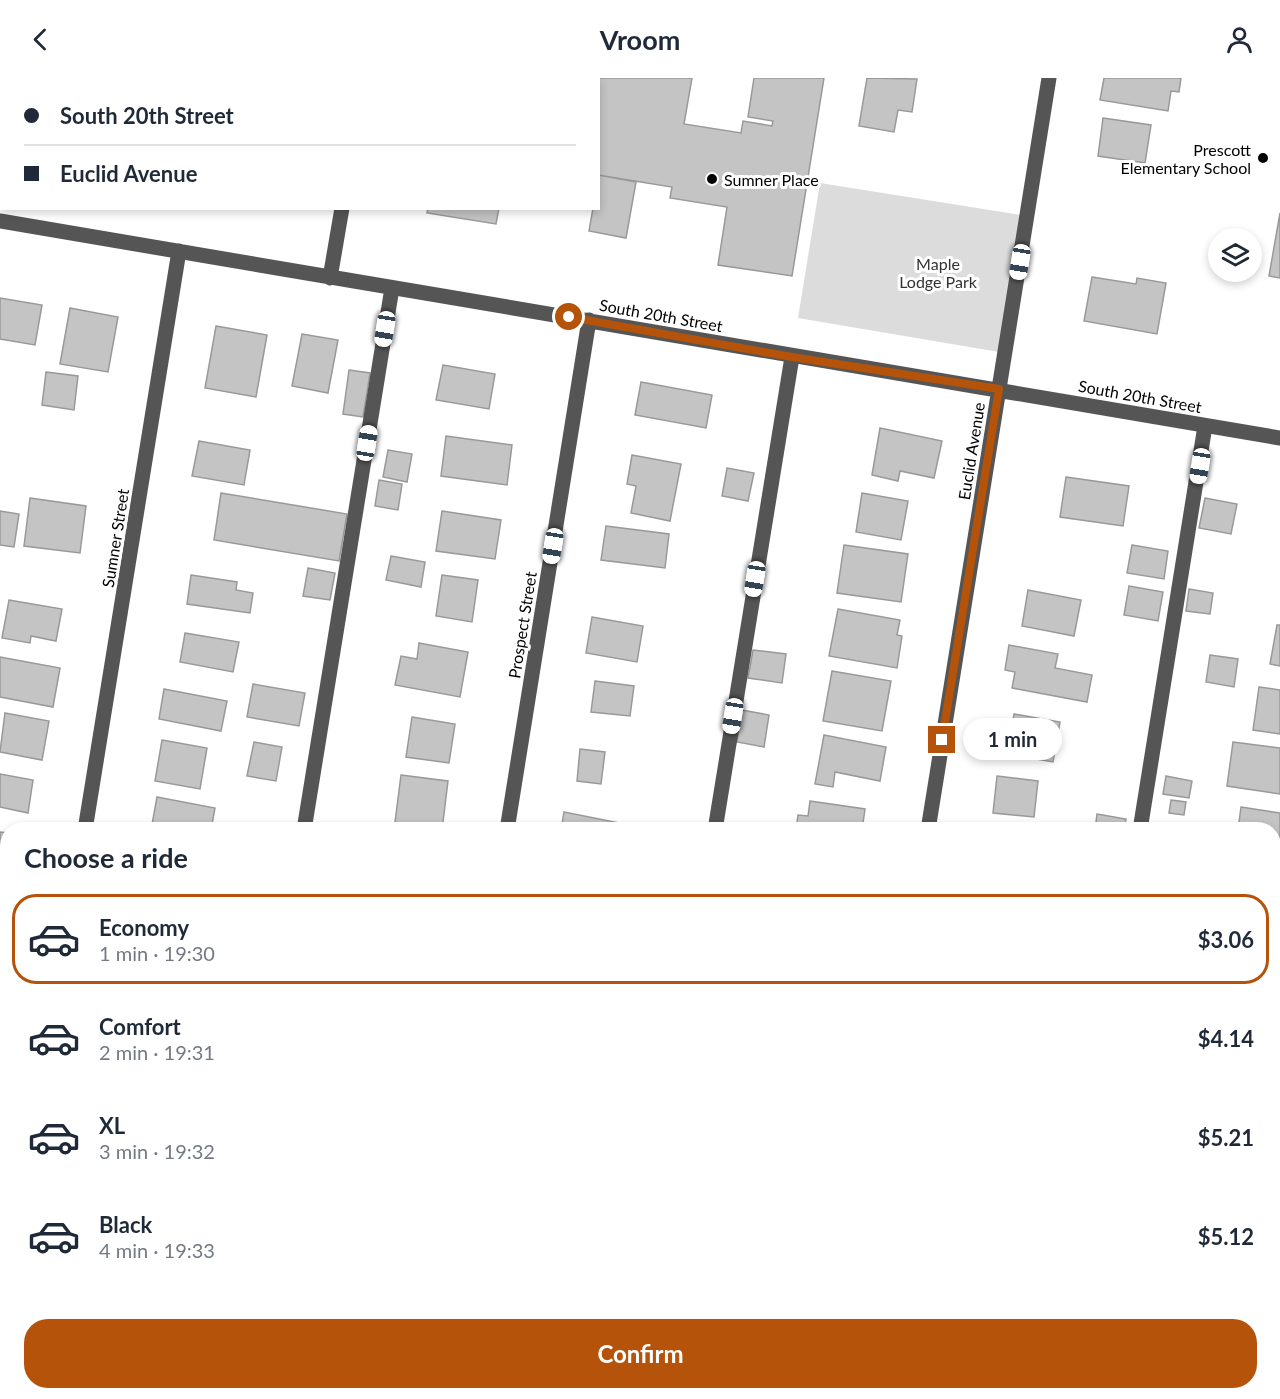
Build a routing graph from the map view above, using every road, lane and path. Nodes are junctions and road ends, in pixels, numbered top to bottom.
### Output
1 (1049, 78) edge
2 (342, 210) edge
3 (0, 221) edge
4 (179, 251) junction
5 (330, 278) junction
6 (392, 288) junction
7 (589, 320) junction
8 (792, 357) junction
9 (999, 389) junction
10 (1205, 426) junction
11 (1280, 438) edge
12 (87, 822) edge
13 (305, 822) edge
14 (508, 822) edge
15 (716, 822) edge
16 (929, 822) edge
17 (1141, 822) edge

1 - 9 street, Euclid Avenue
2 - 5 street
3 - 4 street, South 20th Street
4 - 5 street, South 20th Street
4 - 12 street, Sumner Street
5 - 6 street, South 20th Street
6 - 7 street, South 20th Street
6 - 13 street
7 - 8 street, South 20th Street
7 - 14 street, Prospect Street
8 - 9 street, South 20th Street
8 - 15 street
9 - 10 street, South 20th Street
9 - 16 street, Euclid Avenue
10 - 11 street, South 20th Street
10 - 17 street

